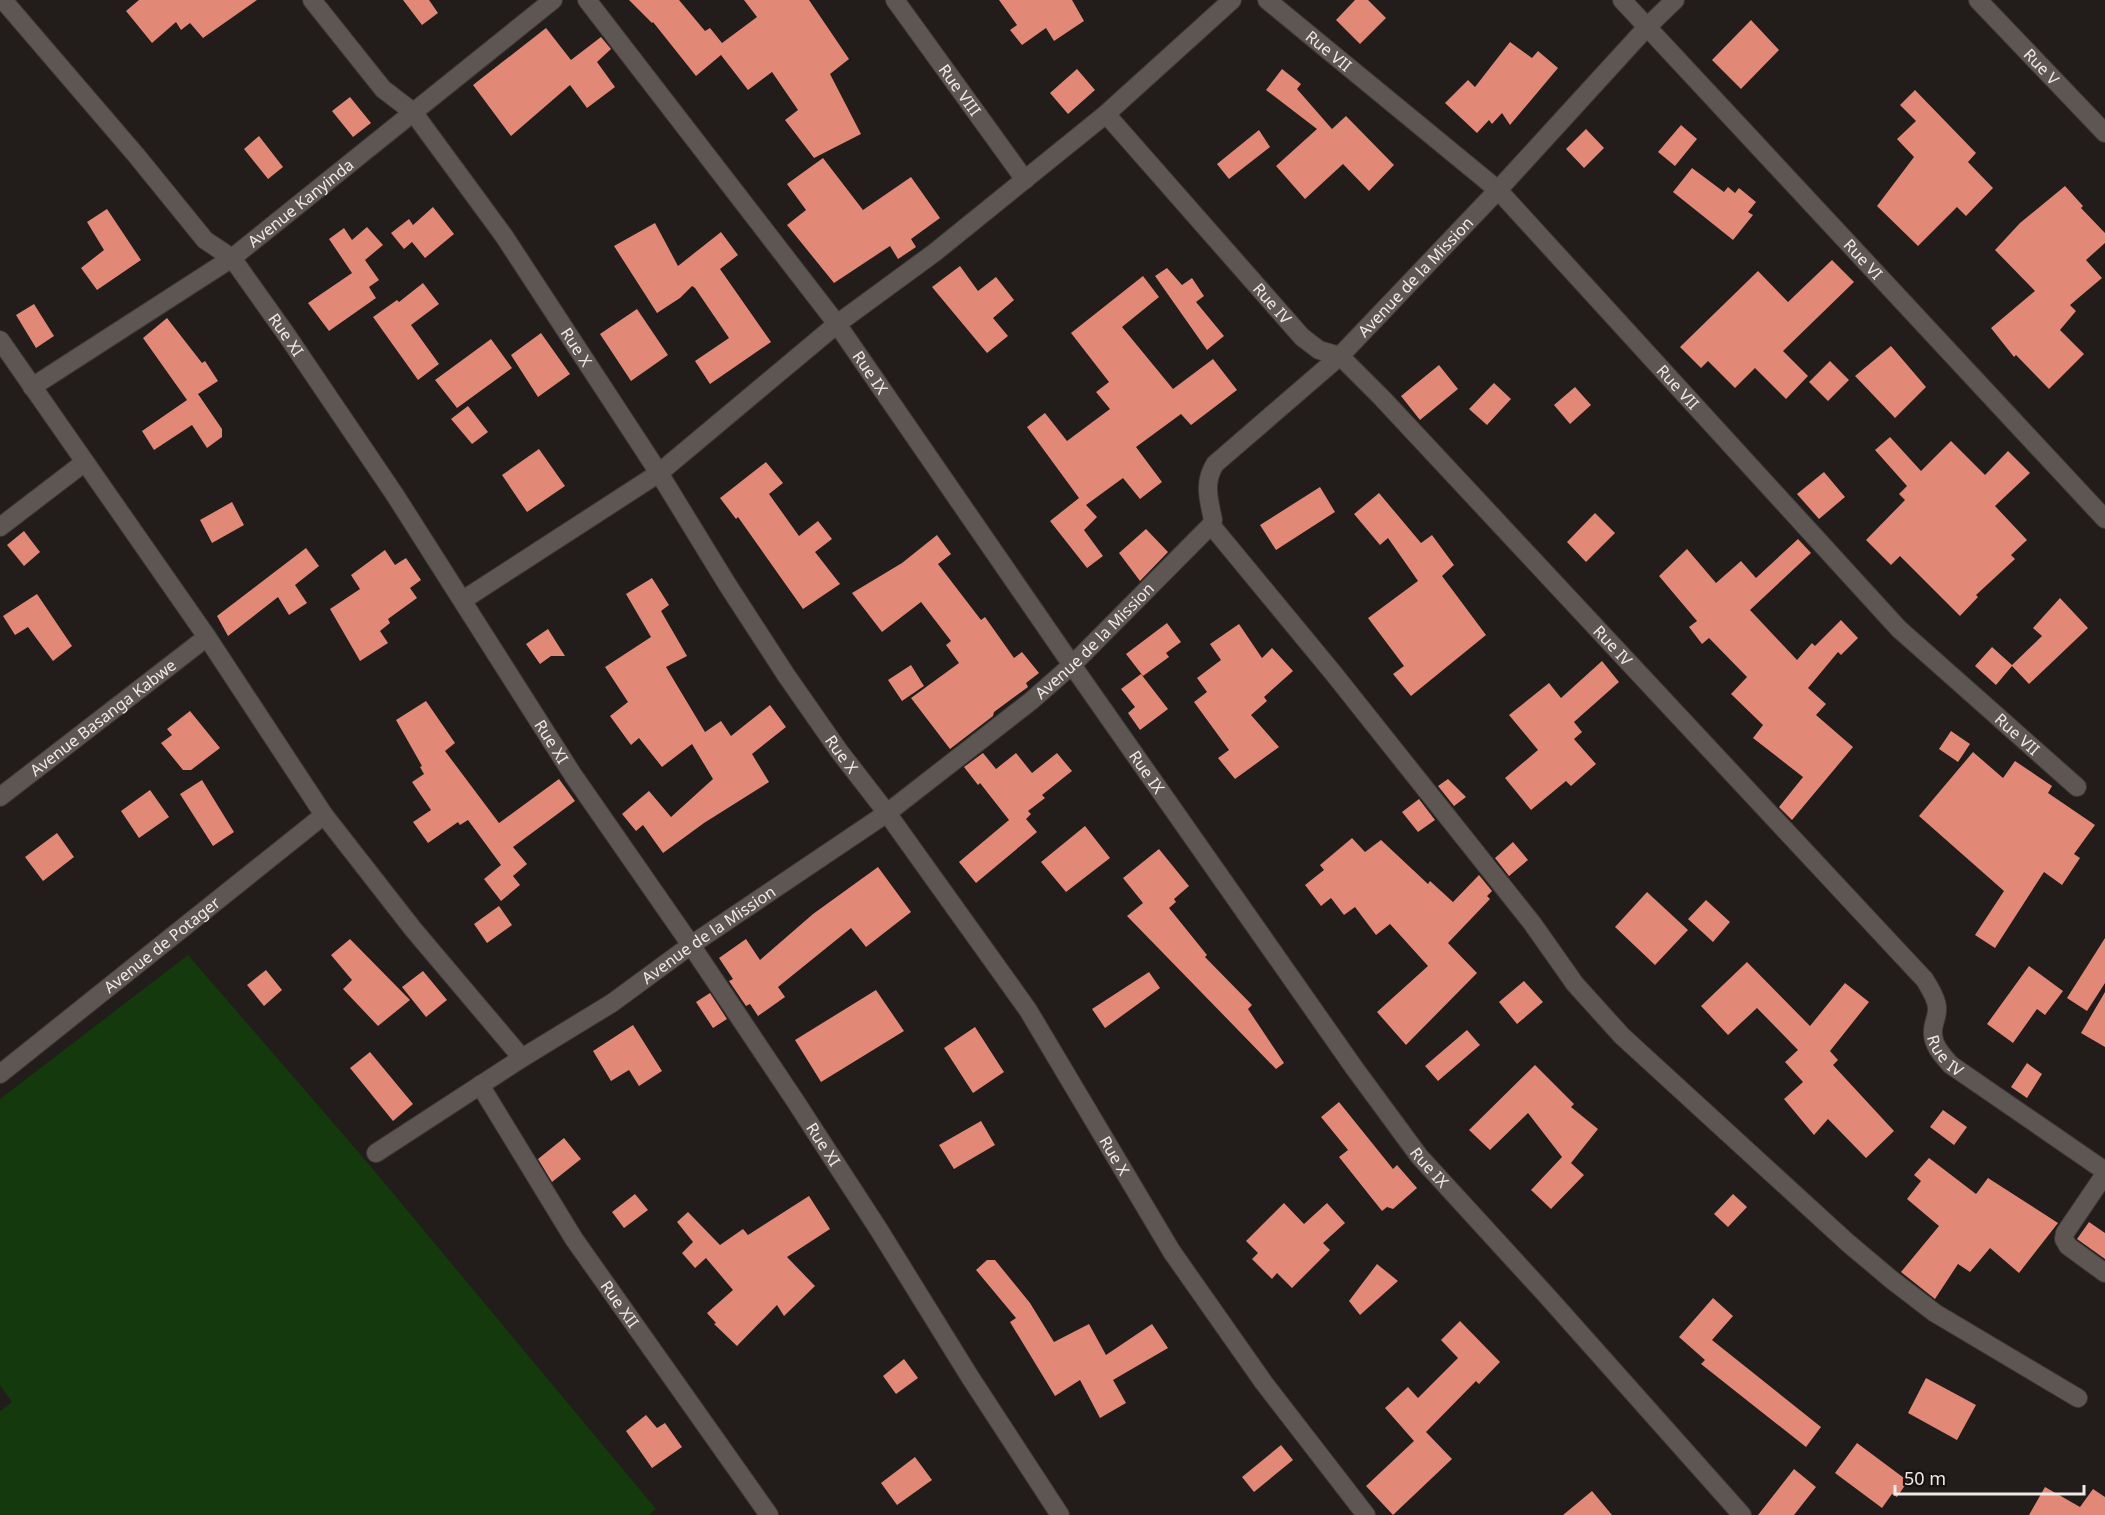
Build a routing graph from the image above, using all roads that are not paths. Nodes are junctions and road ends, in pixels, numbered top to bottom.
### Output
1 (3, 0) edge
2 (312, 0) edge
3 (553, 0) edge
4 (587, 0) edge
5 (895, 0) edge
6 (1232, 0) edge
7 (1268, 0) edge
8 (1622, 0) edge
9 (1675, 0) edge
10 (1978, 0) edge
11 (1647, 27) junction
12 (413, 112) junction
13 (1106, 114) junction
14 (2105, 134) edge
15 (1024, 180) junction
16 (1498, 190) junction
17 (232, 258) junction
18 (837, 324) junction
19 (0, 340) edge
20 (1340, 357) junction
21 (32, 387) junction
22 (85, 462) junction
23 (659, 473) junction
24 (2105, 519) edge
25 (1211, 525) junction
26 (0, 527) edge
27 (463, 600) junction
28 (207, 637) junction
29 (1072, 665) junction
30 (2077, 787) dead end
31 (0, 797) edge
32 (887, 813) junction
33 (324, 815) junction
34 (691, 945) junction
35 (522, 1058) junction
36 (0, 1074) edge
37 (480, 1085) junction
38 (376, 1153) dead end
39 (2105, 1173) edge
40 (2105, 1273) edge
41 (2078, 1398) dead end
42 (768, 1515) edge
43 (1060, 1515) edge
44 (1366, 1515) edge
45 (1742, 1515) edge

1 - 17 street, Rue XI
2 - 12 street, Rue X
3 - 12 street, Avenue Kanyinda
4 - 18 street, Rue IX
5 - 15 street, Rue VIII
6 - 13 street
7 - 16 street, Rue VII
8 - 11 street, Rue VI
9 - 11 street, Avenue de la Mission
10 - 14 street, Rue V
11 - 16 street, Avenue de la Mission
11 - 24 street, Rue VI
12 - 17 street, Avenue Kanyinda
12 - 23 street, Rue X
13 - 15 street
13 - 20 street, Rue IV
15 - 18 street
16 - 20 street, Avenue de la Mission
16 - 30 street, Rue VII
17 - 21 street, Avenue Kanyinda
17 - 27 street, Rue XI
18 - 23 street
18 - 29 street, Rue IX
19 - 21 street
20 - 25 street, Avenue de la Mission
20 - 39 street, Rue IV
21 - 22 street
22 - 26 street
22 - 28 street
23 - 27 street
23 - 32 street, Rue X
25 - 29 street, Avenue de la Mission
25 - 41 street
27 - 34 street, Rue XI
28 - 31 street, Avenue Basanga Kabwe
28 - 33 street
29 - 32 street, Avenue de la Mission
29 - 45 street, Rue IX
32 - 34 street, Avenue de la Mission
32 - 44 street, Rue X
33 - 35 street
33 - 36 street, Avenue de Potager
34 - 35 street, Avenue de la Mission
34 - 43 street, Rue XI
35 - 37 street, Avenue de la Mission
37 - 38 street, Avenue de la Mission
37 - 42 street, Rue XII
39 - 40 street, Rue IV

